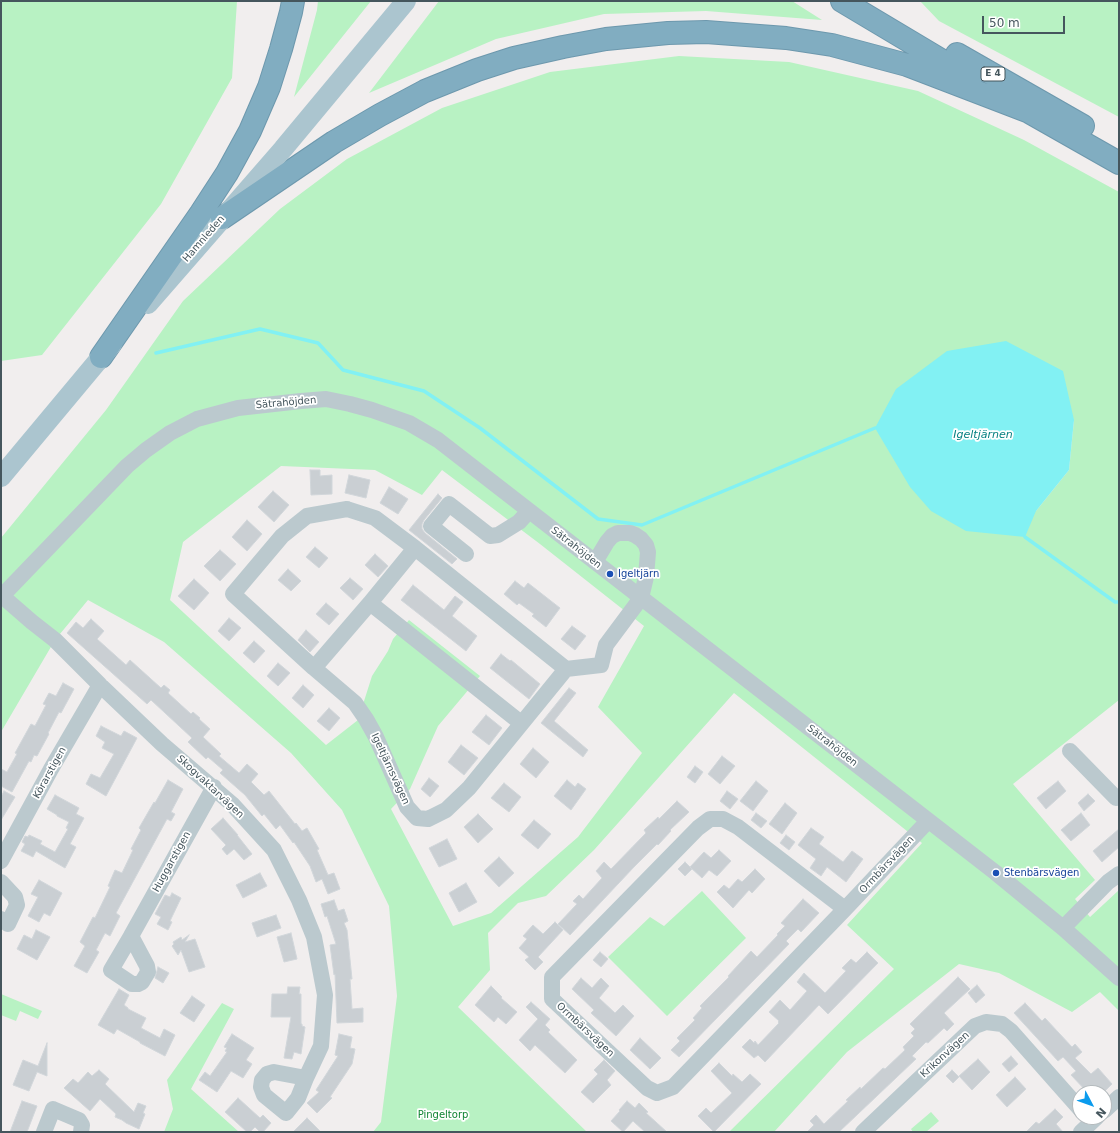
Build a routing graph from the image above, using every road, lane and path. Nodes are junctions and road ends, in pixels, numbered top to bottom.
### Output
1 (293, 1) edge
2 (406, 1) edge
3 (842, 1) edge
4 (866, 1) edge
5 (1027, 111) junction
6 (1119, 146) edge
7 (1119, 163) edge
8 (222, 218) junction
9 (101, 357) junction
10 (1, 477) edge
11 (529, 511) junction
12 (415, 548) junction
13 (466, 554) dead end
14 (595, 562) junction
15 (2, 596) edge
16 (641, 598) junction
17 (370, 604) junction
18 (314, 668) junction
19 (566, 669) junction
20 (100, 685) junction
21 (521, 723) junction
22 (1070, 751) dead end
23 (214, 787) junction
24 (1118, 798) edge
25 (928, 821) junction
26 (1, 861) edge
27 (1119, 874) edge
28 (1, 882) edge
29 (845, 909) junction
30 (1, 919) edge
31 (1063, 928) junction
32 (131, 936) dead end
33 (1119, 978) edge
34 (306, 1078) dead end
35 (1072, 1100) edge
36 (44, 1132) edge
37 (81, 1132) edge
38 (863, 1132) edge

1 - 9 highway
2 - 8 main road, Hamnleden
3 - 5 highway, E 4
4 - 6 highway, E 4
5 - 7 highway, E 4
5 - 8 highway
8 - 9 main road, Hamnleden
9 - 10 main road, Hamnleden
11 - 13 street
11 - 14 street, Sätrahöjden
11 - 15 street, Sätrahöjden
12 - 17 street
12 - 18 street, Igeltjärnsvägen
12 - 19 street, Igeltjärnsvägen
14 - 16 street, Sätrahöjden
14 - 16 street
15 - 20 street, Skogvaktarvägen
16 - 19 street
16 - 25 street, Sätrahöjden
17 - 18 street
17 - 21 street
18 - 21 street, Igeltjärnsvägen
19 - 21 street, Igeltjärnsvägen
20 - 23 street, Skogvaktarvägen
20 - 26 street, Körarstigen
22 - 24 street
23 - 32 street, Huggarstigen
23 - 34 street, Skogvaktarvägen
25 - 29 street, Ormbärsvägen
25 - 31 street, Sätrahöjden
27 - 31 street
28 - 30 street
29 - 29 street, Ormbärsvägen
31 - 33 street, Sätrahöjden
35 - 38 street, Krikonvägen
36 - 37 street

